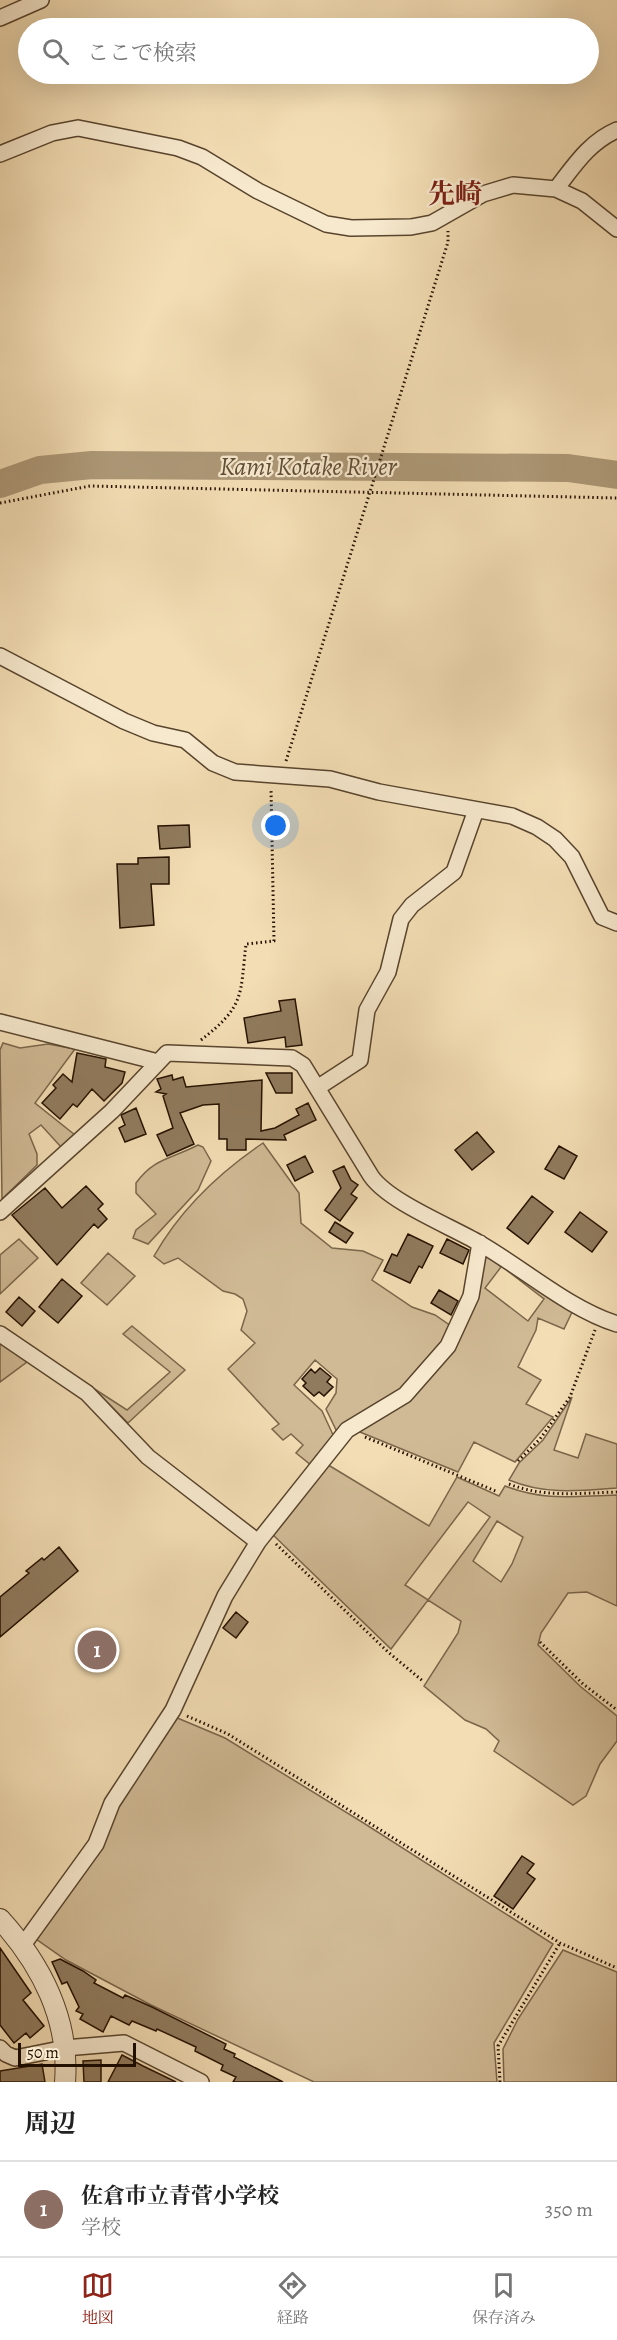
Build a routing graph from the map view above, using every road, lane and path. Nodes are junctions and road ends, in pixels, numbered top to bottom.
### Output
1 (41, 0) edge
2 (0, 18) edge
3 (617, 130) edge
4 (0, 154) edge
5 (556, 189) junction
6 (448, 215) junction
7 (617, 229) edge
8 (371, 491) junction
9 (617, 498) edge
10 (0, 503) edge
11 (0, 656) edge
12 (276, 777) junction
13 (476, 810) junction
14 (617, 923) edge
15 (0, 1022) edge
16 (183, 1053) junction
17 (158, 1062) junction
18 (317, 1088) junction
19 (0, 1212) edge
20 (480, 1243) junction
21 (600, 1317) junction
22 (617, 1324) edge
23 (0, 1334) edge
24 (346, 1430) junction
25 (518, 1461) dead end
26 (509, 1484) dead end
27 (498, 1492) dead end
28 (617, 1492) edge
29 (261, 1538) junction
30 (540, 1642) dead end
31 (424, 1682) dead end
32 (173, 1710) junction
33 (617, 1710) edge
34 (0, 1919) edge
35 (560, 1943) junction
36 (23, 1945) junction
37 (617, 1968) edge
38 (0, 2048) edge
39 (66, 2048) junction
40 (191, 2080) edge
41 (64, 2082) edge
42 (500, 2082) edge

1 - 2 street
3 - 5 street
4 - 6 street
5 - 6 street
5 - 7 street
6 - 8 path
8 - 9 path
8 - 10 path
8 - 12 path
11 - 12 street
12 - 13 street
12 - 16 path
13 - 14 street
13 - 18 street
15 - 17 street
16 - 17 street
16 - 18 street
17 - 19 street
18 - 20 street
20 - 21 street
20 - 24 street
21 - 22 street
21 - 25 path
23 - 29 street
24 - 27 path
24 - 29 street
26 - 28 path
29 - 31 path
29 - 32 street
30 - 33 path
32 - 35 path
32 - 36 street
34 - 36 street
35 - 37 path
35 - 42 path
36 - 39 street
38 - 39 street
39 - 40 street
39 - 41 street

